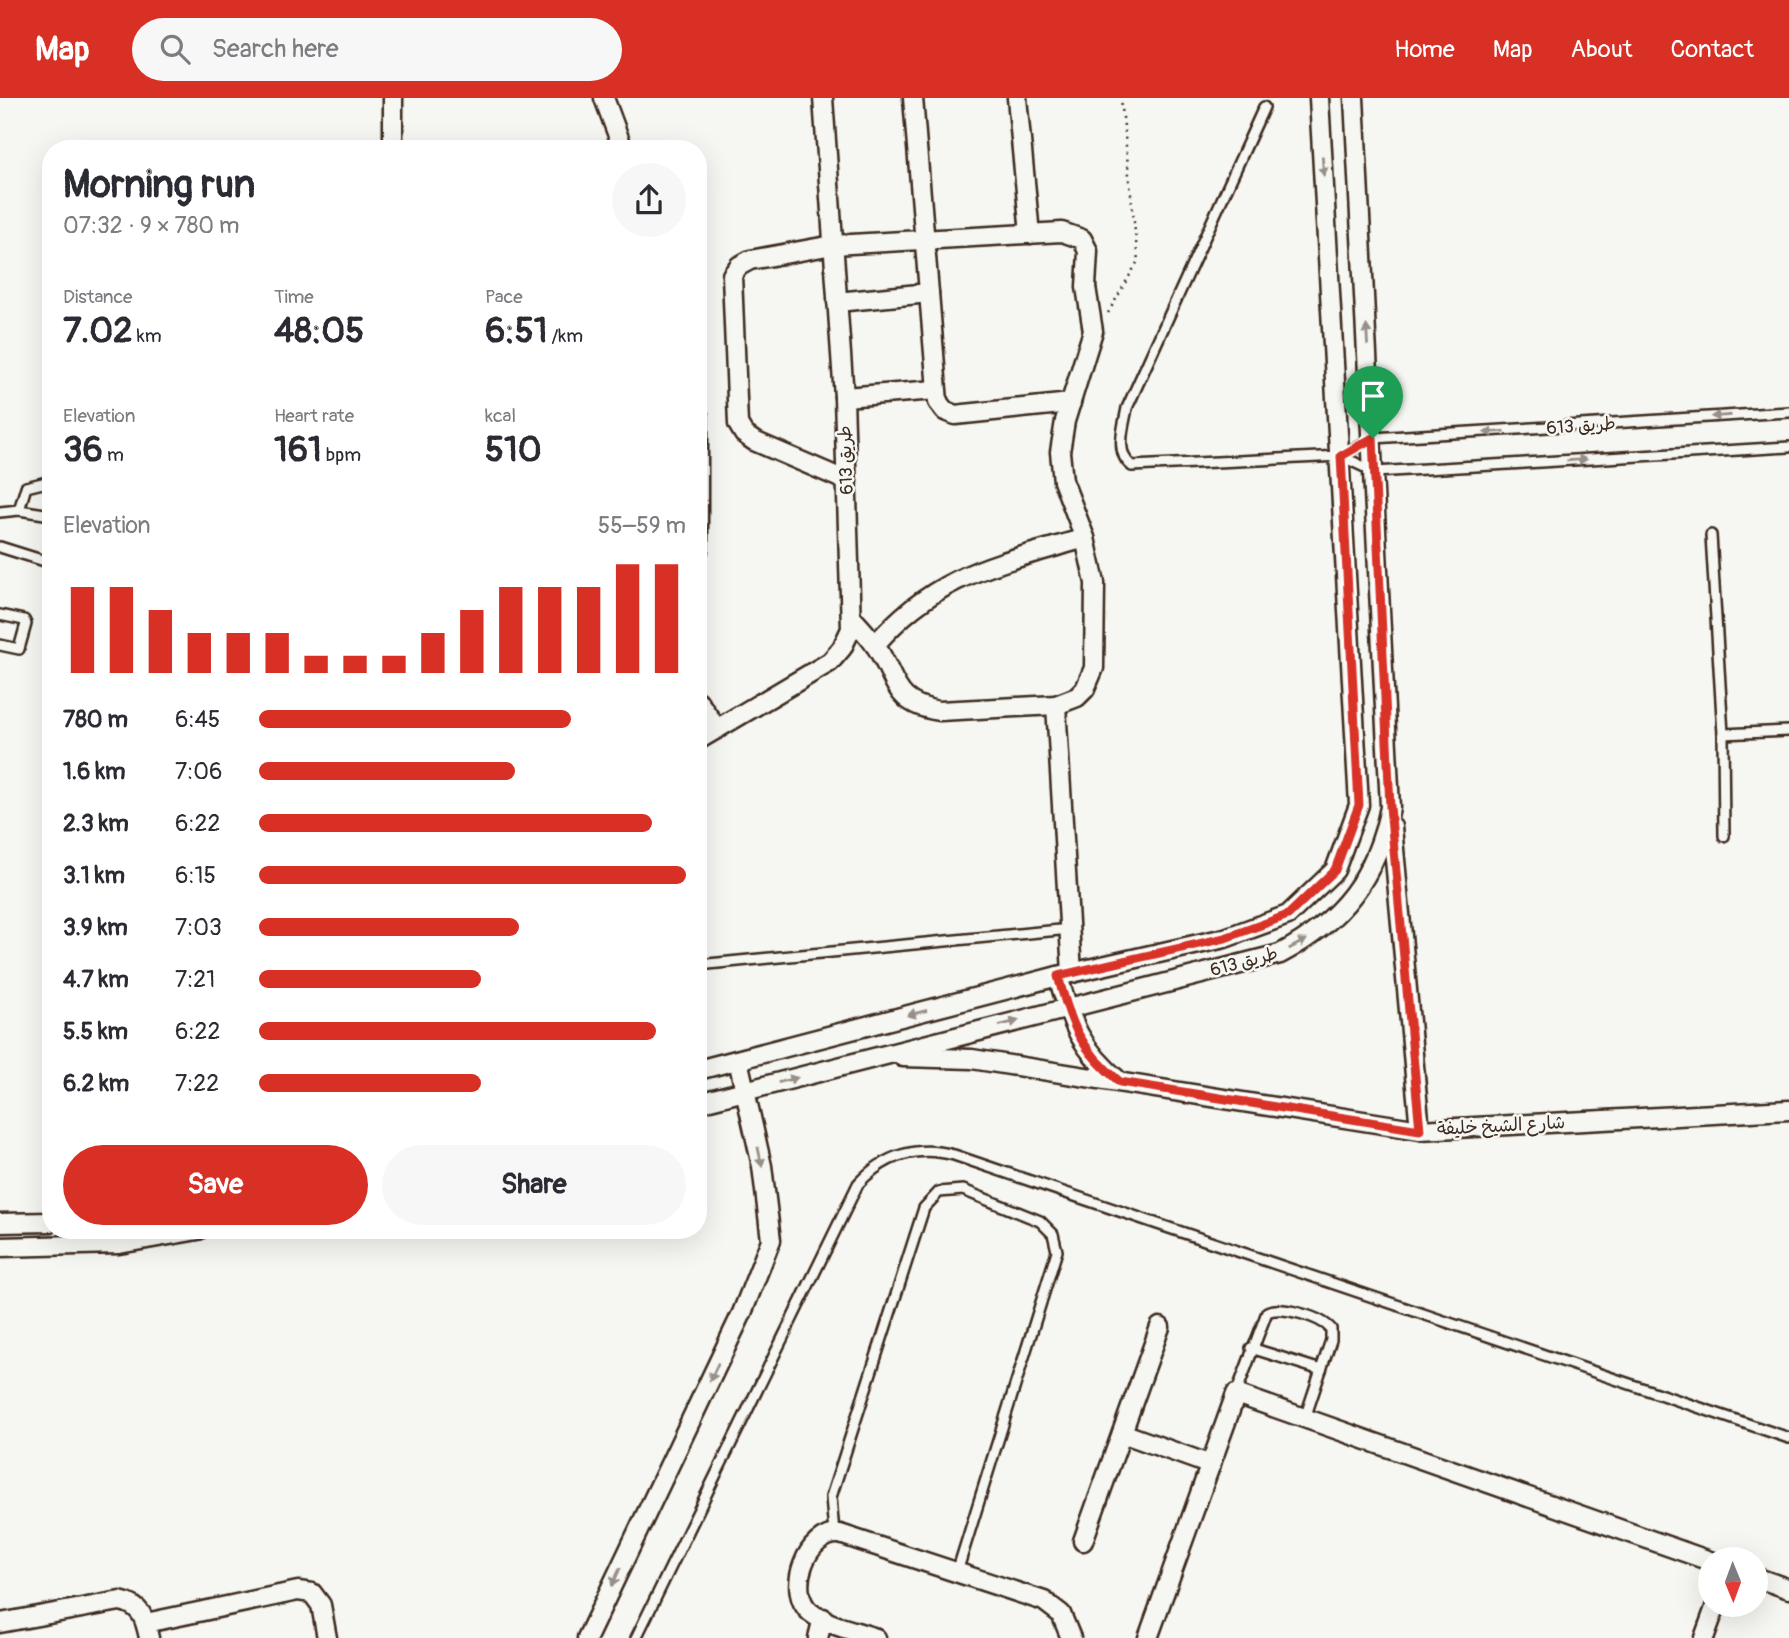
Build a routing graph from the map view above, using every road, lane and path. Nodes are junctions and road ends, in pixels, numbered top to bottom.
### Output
1 (393, 98) edge
2 (604, 98) edge
3 (822, 98) edge
4 (913, 98) edge
5 (1017, 98) edge
6 (1121, 98) edge
7 (1319, 98) edge
8 (1354, 98) edge
9 (1264, 107) dead end
10 (393, 140) edge
11 (620, 140) edge
12 (1030, 234) junction
13 (924, 239) junction
14 (834, 246) junction
15 (929, 293) junction
16 (837, 302) junction
17 (1093, 321) junction
18 (936, 390) junction
19 (844, 397) junction
20 (1071, 403) junction
21 (1789, 412) edge
22 (1373, 438) junction
23 (1789, 447) edge
24 (1341, 456) junction
25 (1375, 472) junction
26 (847, 481) junction
27 (42, 483) edge
28 (19, 510) junction
29 (0, 512) edge
30 (42, 514) edge
31 (1711, 535) dead end
32 (1085, 538) junction
33 (0, 547) edge
34 (42, 560) edge
35 (0, 615) edge
36 (852, 618) junction
37 (0, 645) edge
38 (875, 645) junction
39 (1056, 705) junction
40 (707, 714) edge
41 (717, 729) junction
42 (1789, 731) edge
43 (1723, 734) junction
44 (707, 735) edge
45 (1390, 807) junction
46 (1724, 836) dead end
47 (1070, 929) junction
48 (707, 964) edge
49 (1065, 974) junction
50 (1067, 1009) junction
51 (882, 1056) junction
52 (738, 1060) junction
53 (707, 1068) edge
54 (1120, 1082) junction
55 (746, 1090) junction
56 (707, 1100) edge
57 (1789, 1110) edge
58 (1420, 1130) junction
59 (42, 1222) edge
60 (0, 1223) edge
61 (94, 1239) edge
62 (0, 1247) edge
63 (1160, 1327) dead end
64 (1251, 1348) junction
65 (1321, 1370) junction
66 (1236, 1394) junction
67 (1305, 1418) junction
68 (1122, 1433) junction
69 (1789, 1438) edge
70 (1211, 1465) junction
71 (834, 1534) junction
72 (1083, 1541) dead end
73 (1698, 1557) edge
74 (957, 1572) junction
75 (1768, 1582) edge
76 (1789, 1589) edge
77 (1712, 1617) edge
78 (823, 1618) junction
79 (0, 1623) edge
80 (147, 1631) edge
81 (327, 1638) edge
82 (587, 1638) edge
83 (636, 1638) edge
84 (818, 1638) edge
85 (876, 1638) edge
86 (1070, 1638) edge
87 (1148, 1638) edge
88 (1704, 1638) edge

1 - 10 street
2 - 11 street
3 - 14 street, طريق 613
4 - 13 street
5 - 12 street
6 - 17 path
7 -> 24 street, طريق 613
22 -> 8 street, طريق 613
9 - 24 lane
12 - 13 street
12 - 17 street
13 - 14 street
13 - 15 street
14 - 16 street, طريق 613
14 - 26 street
15 - 16 street
15 - 18 street
16 - 19 street, طريق 613
17 - 20 street
18 - 19 street
18 - 20 street
19 - 26 street, طريق 613
20 - 32 street
21 -> 22 lane, طريق 613
22 - 24 lane, طريق 613
22 - 25 street, طريق 613
25 -> 23 lane, طريق 613
24 - 25 lane, طريق 613
24 - 49 street, طريق 613
25 - 45 street, طريق 613
26 - 36 street, طريق 613
27 - 28 lane
28 - 29 lane
28 - 30 lane
31 - 43 lane
32 - 38 street
32 - 39 street
33 - 34 lane
35 - 37 lane
36 - 38 street
36 - 41 street, طريق 613
38 - 39 street
39 - 47 street
40 - 41 street
41 - 44 street, طريق 613
42 - 43 lane
43 - 46 lane
50 -> 45 street, طريق 613
45 - 58 street
47 - 48 lane
47 - 49 street
49 - 50 street
49 -> 52 street, طريق 613
51 -> 50 street, طريق 613
50 - 54 street
51 - 54 street, شارع الشيخ خليفة
55 -> 51 street, طريق 613
52 - 53 street, طريق 613
52 - 55 street
54 - 58 street, شارع الشيخ خليفة
55 - 56 street, طريق 613
55 -> 82 street
57 - 58 street, شارع الشيخ خليفة
59 - 60 street
61 - 62 street
63 - 68 street
64 - 65 lane
64 - 65 lane
64 - 66 lane
65 - 67 lane
66 - 67 street
66 - 70 street
67 - 73 street
68 - 70 street
68 - 72 street
69 - 83 lane
70 - 87 street
71 - 74 street
71 - 74 lane
71 - 78 street
74 - 86 street
75 - 76 street
77 - 88 street
78 - 84 street
78 - 85 street
79 - 80 street
80 - 81 street

